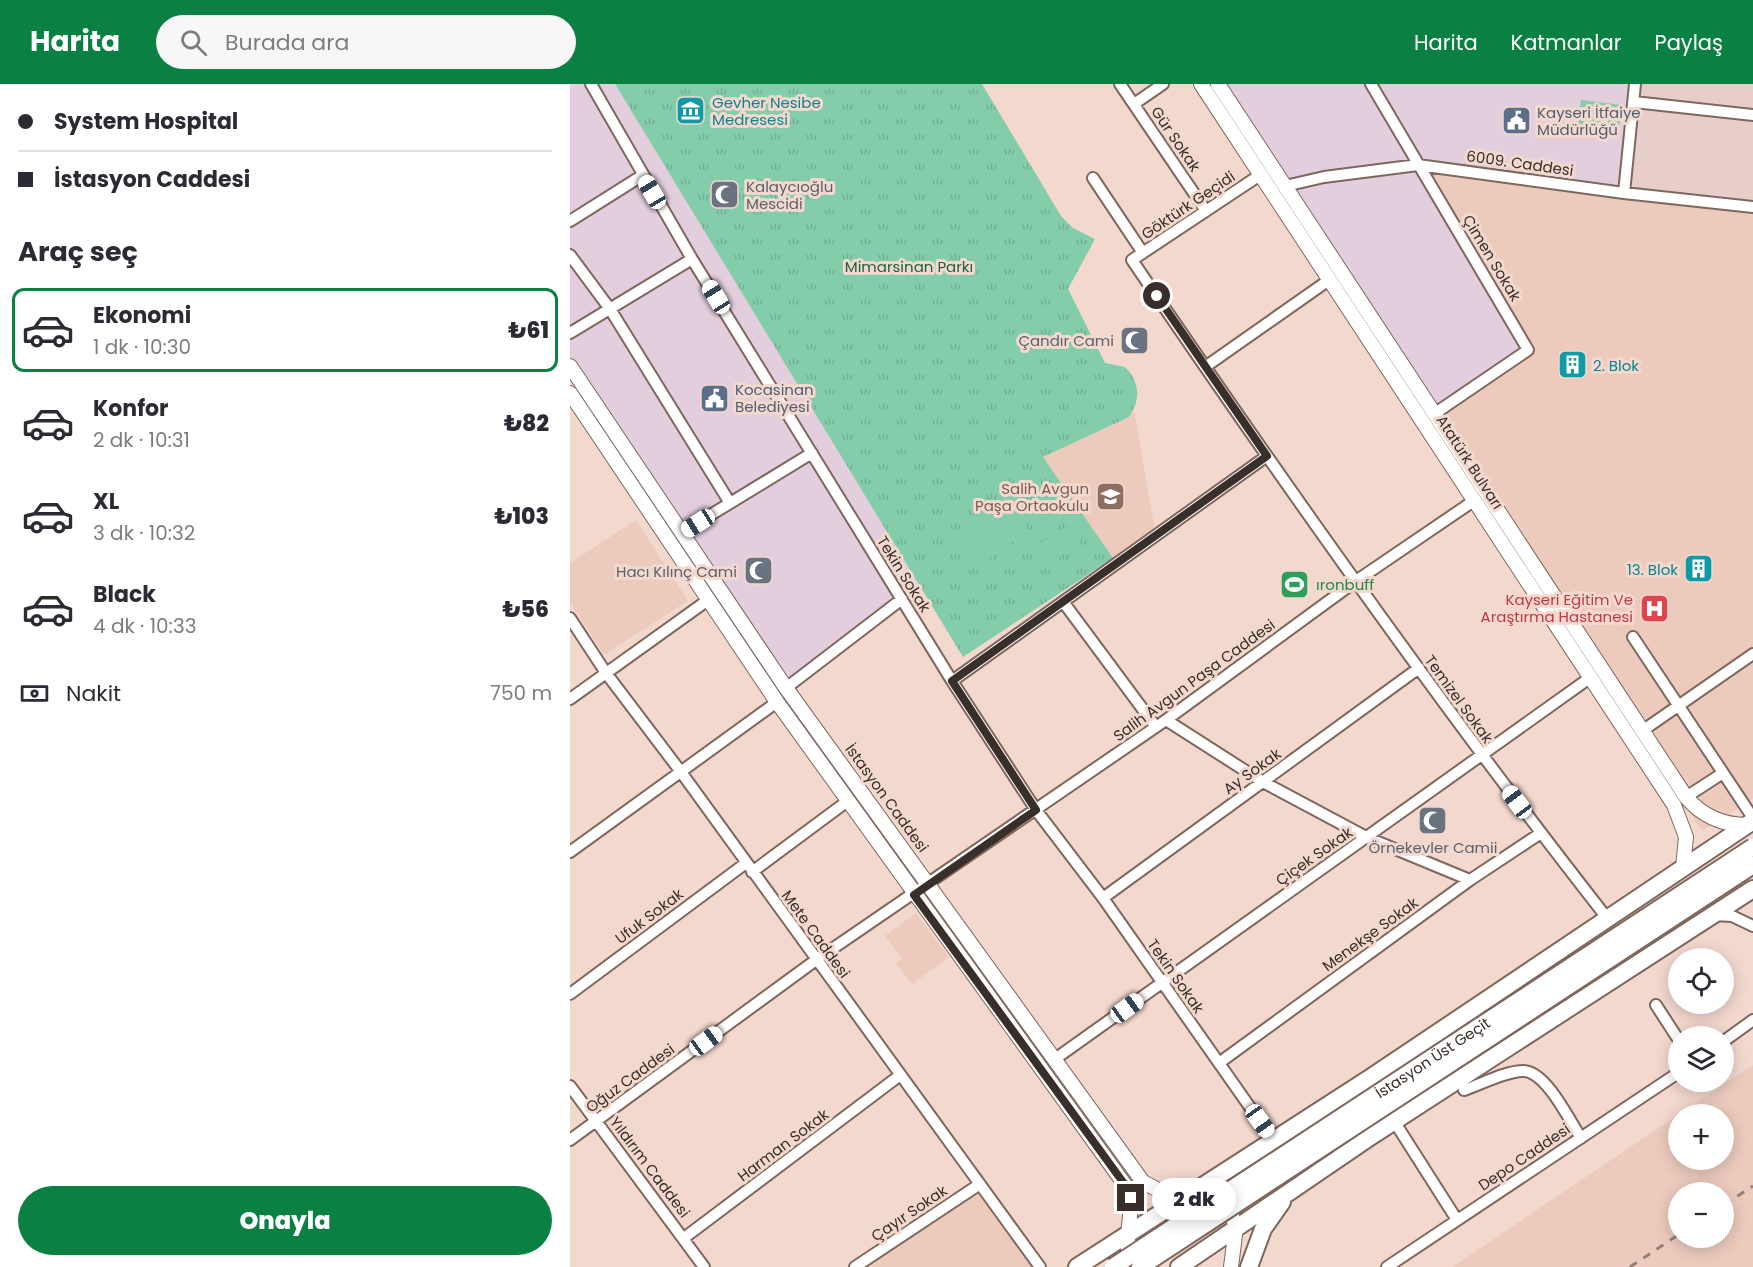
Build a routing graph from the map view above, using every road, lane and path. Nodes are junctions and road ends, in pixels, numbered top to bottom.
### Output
1 (591, 84) edge
2 (1120, 84) edge
3 (1163, 84) edge
4 (1201, 84) edge
5 (1218, 84) edge
6 (1371, 84) edge
7 (1635, 84) edge
8 (1634, 102) junction
9 (1134, 104) junction
10 (1753, 115) edge
11 (1418, 165) junction
12 (642, 175) junction
13 (1260, 175) junction
14 (1093, 178) dead end
15 (1285, 186) junction
16 (1624, 193) junction
17 (1753, 207) edge
18 (1206, 211) junction
19 (570, 221) edge
20 (1143, 253) junction
21 (570, 255) edge
22 (692, 259) junction
23 (1132, 260) joint
24 (1329, 280) junction
25 (610, 309) junction
26 (570, 333) edge
27 (570, 366) edge
28 (1205, 367) junction
29 (570, 393) edge
30 (1434, 414) junction
31 (812, 453) junction
32 (1267, 456) junction
33 (1475, 500) junction
34 (730, 503) junction
35 (681, 533) junction
36 (1356, 581) junction
37 (902, 599) junction
38 (708, 600) junction
39 (1064, 603) junction
40 (570, 618) edge
41 (1633, 637) dead end
42 (1753, 654) edge
43 (1419, 668) junction
44 (606, 673) junction
45 (1591, 677) junction
46 (952, 681) junction
47 (786, 688) junction
48 (570, 699) edge
49 (777, 702) junction
50 (1678, 706) junction
51 (1166, 720) junction
52 (1156, 727) junction
53 (1642, 731) junction
54 (1481, 755) junction
55 (681, 772) junction
56 (1723, 773) junction
57 (1263, 782) junction
58 (1686, 797) junction
59 (849, 800) junction
60 (1036, 810) junction
61 (1752, 822) edge
62 (1541, 833) junction
63 (1366, 837) junction
64 (1753, 847) edge
65 (570, 852) edge
66 (1753, 865) edge
67 (749, 867) junction
68 (1683, 867) junction
69 (1470, 880) junction
70 (930, 884) junction
71 (1753, 889) edge
72 (914, 895) junction
73 (1102, 898) junction
74 (1632, 901) junction
75 (1711, 916) junction
76 (1607, 918) junction
77 (1753, 926) edge
78 (1668, 944) junction
79 (816, 960) junction
80 (1163, 982) junction
81 (570, 994) edge
82 (1656, 1005) dead end
83 (1753, 1020) edge
84 (1670, 1026) edge
85 (1734, 1034) edge
86 (1054, 1059) junction
87 (1219, 1063) junction
88 (899, 1076) junction
89 (1668, 1080) edge
90 (570, 1086) edge
91 (1464, 1090) dead end
92 (1394, 1121) junction
93 (596, 1122) junction
94 (1581, 1138) junction
95 (570, 1140) edge
96 (1273, 1140) junction
97 (1303, 1182) junction
98 (980, 1184) junction
99 (1189, 1194) junction
100 (1457, 1220) junction
101 (1236, 1227) junction
102 (1129, 1233) junction
103 (684, 1238) junction
104 (704, 1267) edge
105 (855, 1267) edge
106 (1040, 1267) edge
107 (1077, 1267) edge
108 (1113, 1267) edge
109 (1135, 1267) edge
110 (1140, 1267) edge
111 (1179, 1267) edge
112 (1232, 1267) edge
113 (1249, 1267) edge
114 (1386, 1267) edge

1 - 12 street, Tekin Sokak
2 - 9 street, Gür Sokak
3 - 9 street
4 - 13 main road, Atatürk Bulvarı
5 - 15 main road, Atatürk Bulvarı
6 - 11 street, Çimen Sokak
7 - 8 street
8 - 10 street
8 - 16 street
9 - 18 street, Gür Sokak
11 - 15 street, 6009. Caddesi
11 - 16 street, 6009. Caddesi
11 - 30 street, Çimen Sokak
12 - 19 street
12 - 22 street, Tekin Sokak
13 - 18 street, Göktürk Geçidi
13 - 24 main road, Atatürk Bulvarı
14 - 20 street
15 - 30 main road, Atatürk Bulvarı
16 - 17 street, 6009. Caddesi
18 - 20 street, Göktürk Geçidi
20 - 23 street, Göktürk Geçidi
21 - 25 street
22 - 25 street
22 - 31 street, Tekin Sokak
23 - 28 street, Temizel Sokak
24 - 28 street
24 - 33 main road, Atatürk Bulvarı
25 - 26 street
25 - 34 street
27 - 35 main road, İstasyon Caddesi
28 - 32 street, Temizel Sokak
29 - 38 main road
30 - 53 main road, Atatürk Bulvarı
31 - 34 street
31 - 37 street, Tekin Sokak
32 - 36 street, Temizel Sokak
32 - 39 street
33 - 36 street, Salih Avgun Paşa Caddesi
33 - 45 main road, Atatürk Bulvarı
34 - 35 street
35 - 47 main road, İstasyon Caddesi
36 - 43 street, Temizel Sokak
36 - 51 street, Salih Avgun Paşa Caddesi
37 - 46 street, Tekin Sokak
37 - 47 street
38 - 44 street
38 - 49 main road
39 - 46 street
39 - 52 street
40 - 44 street, Mete Caddesi
41 - 50 street
42 - 50 street
43 - 54 street, Temizel Sokak
43 - 57 street, Ay Sokak
44 - 48 street
44 - 55 street, Mete Caddesi
45 - 54 street, Çiçek Sokak
45 - 68 main road, Atatürk Bulvarı
46 - 60 street, Tekin Sokak
47 - 70 main road, İstasyon Caddesi
49 - 55 street
49 - 59 main road
50 - 53 street
50 - 56 street
51 - 52 street, Salih Avgun Paşa Caddesi
51 - 57 street
52 - 60 street, Salih Avgun Paşa Caddesi
53 - 58 main road, Atatürk Bulvarı
54 - 62 street, Temizel Sokak
54 - 63 street, Çiçek Sokak
55 - 65 street
55 - 67 street, Mete Caddesi
56 - 58 street
56 - 61 street
57 - 63 street
57 - 73 street, Ay Sokak
58 - 61 main road, Atatürk Bulvarı
59 - 67 street, Ufuk Sokak
59 - 72 main road
60 - 70 street, Salih Avgun Paşa Caddesi
60 - 73 street, Tekin Sokak
61 - 68 highway
62 - 69 street, Menekşe Sokak
62 - 76 street, Temizel Sokak
63 - 69 street
63 - 80 street, Çiçek Sokak
64 - 108 highway, İstasyon Üst Geçit, bridge
66 - 110 highway, İstasyon Üst Geçit, bridge
67 - 79 street, Mete Caddesi
67 - 81 street, Ufuk Sokak
68 - 74 highway
68 - 75 highway
69 - 87 street, Menekşe Sokak
70 - 72 street, Salih Avgun Paşa Caddesi
70 - 86 main road, İstasyon Caddesi
71 - 75 highway
72 - 79 street, Oğuz Caddesi
72 - 102 main road
73 - 80 street, Tekin Sokak
74 - 76 highway
74 - 78 highway
75 - 77 street
75 - 78 highway
76 - 96 highway
78 - 92 highway
79 - 88 street, Mete Caddesi
79 - 93 street, Oğuz Caddesi
80 - 86 street, Çiçek Sokak
80 - 87 street, Tekin Sokak
82 - 84 street
83 - 85 street
86 - 99 main road, İstasyon Caddesi
87 - 96 street, Tekin Sokak
88 - 98 street, Mete Caddesi
88 - 103 street, Harman Sokak
89 - 94 street, Depo Caddesi
90 - 93 street, Yıldırım Caddesi
91 - 94 street
92 - 97 highway
92 - 100 street
93 - 95 street, Oğuz Caddesi
93 - 103 street, Yıldırım Caddesi
94 - 100 street, Depo Caddesi
96 - 99 highway
97 - 101 highway
97 - 113 highway
98 - 105 street, Çayır Sokak
98 - 106 street, Mete Caddesi
99 - 101 main road, İstasyon Caddesi
99 - 102 highway
100 - 114 street, Depo Caddesi
101 - 111 highway
101 - 112 main road
102 - 107 highway
102 - 109 main road
103 - 104 street, Yıldırım Caddesi

